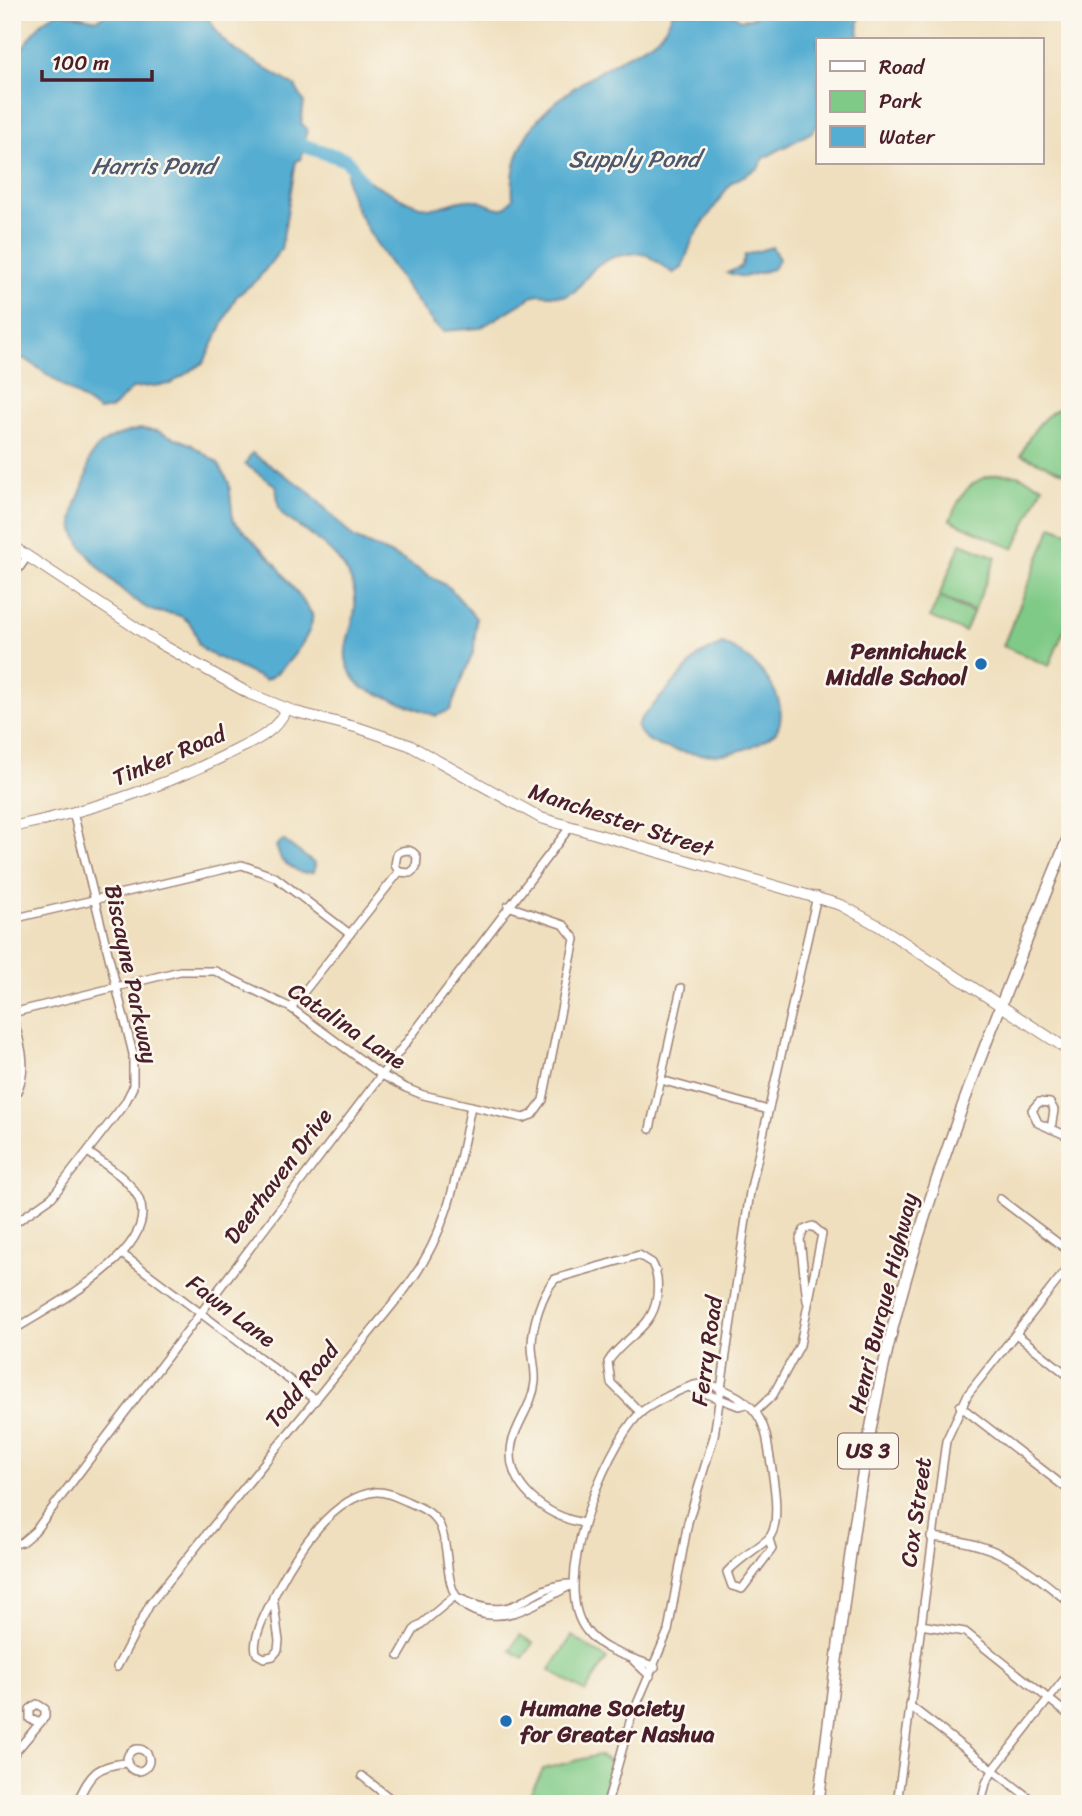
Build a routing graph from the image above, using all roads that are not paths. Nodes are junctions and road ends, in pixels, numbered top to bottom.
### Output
1 (12, 546) edge
2 (27, 556) junction
3 (12, 578) edge
4 (286, 709) junction
5 (73, 812) junction
6 (12, 827) edge
7 (570, 827) junction
8 (1070, 833) edge
9 (399, 872) dead end
10 (817, 895) junction
11 (96, 900) junction
12 (508, 906) junction
13 (12, 919) edge
14 (350, 934) junction
15 (117, 988) junction
16 (681, 988) dead end
17 (1000, 1006) junction
18 (291, 1008) junction
19 (12, 1014) edge
20 (1070, 1051) edge
21 (380, 1074) junction
22 (661, 1080) junction
23 (12, 1100) edge
24 (471, 1106) junction
25 (768, 1110) junction
26 (650, 1129) dead end
27 (1051, 1129) dead end
28 (1070, 1137) edge
29 (88, 1152) junction
30 (1000, 1199) dead end
31 (12, 1225) edge
32 (1070, 1252) edge
33 (122, 1254) junction
34 (1070, 1265) edge
35 (807, 1301) junction
36 (199, 1311) junction
37 (12, 1331) edge
38 (1016, 1334) junction
39 (1070, 1377) edge
40 (720, 1387) junction
41 (691, 1388) junction
42 (719, 1399) junction
43 (316, 1400) junction
44 (747, 1404) junction
45 (960, 1406) junction
46 (756, 1411) junction
47 (641, 1413) junction
48 (1070, 1491) edge
49 (583, 1523) junction
50 (931, 1537) junction
51 (769, 1539) junction
52 (13, 1545) edge
53 (574, 1584) junction
54 (455, 1596) junction
55 (273, 1597) junction
56 (1070, 1603) edge
57 (920, 1625) junction
58 (399, 1656) dead end
59 (634, 1661) junction
60 (117, 1667) dead end
61 (655, 1667) junction
62 (1070, 1672) edge
63 (650, 1676) junction
64 (1048, 1699) junction
65 (910, 1706) junction
66 (1070, 1716) edge
67 (38, 1722) dead end
68 (12, 1756) edge
69 (126, 1763) dead end
70 (994, 1769) junction
71 (362, 1776) dead end
72 (76, 1804) edge
73 (397, 1804) edge
74 (607, 1804) edge
75 (818, 1804) edge
76 (897, 1804) edge
77 (981, 1804) edge
78 (1037, 1804) edge

1 - 2 street, Manchester Street
2 - 3 street
2 - 4 street, Manchester Street
4 - 5 street, Tinker Road
4 - 7 street, Manchester Street
5 - 6 street, Tinker Road
5 - 11 street, Biscayne Parkway
7 - 10 street, Manchester Street
7 - 12 street, Deerhaven Drive
8 - 17 main road, Henri Burque Highway / US 3
9 - 14 street
10 - 17 street, Manchester Street
10 - 25 street, Ferry Road
11 - 13 street
11 - 14 street
11 - 15 street, Biscayne Parkway
12 - 21 street, Deerhaven Drive
12 - 24 street, Catalina Lane
14 - 18 street
15 - 18 street, Catalina Lane
15 - 19 street, Catalina Lane
15 - 29 street, Biscayne Parkway
16 - 22 street
17 - 20 street, Manchester Street
17 - 75 main road, Henri Burque Highway / US 3
18 - 21 street, Catalina Lane
19 - 23 street
21 - 24 street, Catalina Lane
21 - 36 street, Deerhaven Drive
22 - 25 street
22 - 26 street
24 - 43 street, Todd Road
25 - 40 street, Ferry Road
27 - 28 street
29 - 31 street, Biscayne Parkway
29 - 33 street
30 - 32 street
33 - 36 street, Fawn Lane
33 - 37 street
34 - 38 street, Cox Street
35 - 35 street
35 - 46 street
36 - 43 street, Fawn Lane
36 - 52 street, Deerhaven Drive
38 - 39 street
38 - 45 street, Cox Street
40 - 41 street
40 - 42 street, Ferry Road
40 - 44 street
41 - 42 street
41 - 47 street
42 - 44 street
42 - 61 street, Ferry Road
43 - 60 street, Todd Road
44 - 46 street
45 - 48 street
45 - 50 street, Cox Street
46 - 51 street
47 - 49 street
47 - 49 street
49 - 53 street
50 - 56 street
50 - 57 street, Cox Street
51 - 51 street
53 - 54 street
53 - 59 street
54 - 55 street
54 - 58 street
55 - 55 street
57 - 64 street
57 - 65 street, Cox Street
59 - 61 street
59 - 63 street
61 - 63 street, Ferry Road
62 - 64 street
63 - 74 street, Ferry Road
64 - 66 street
64 - 70 street
65 - 70 street
65 - 76 street, Cox Street
67 - 68 street
69 - 72 street
70 - 77 street
70 - 78 street
71 - 73 street

